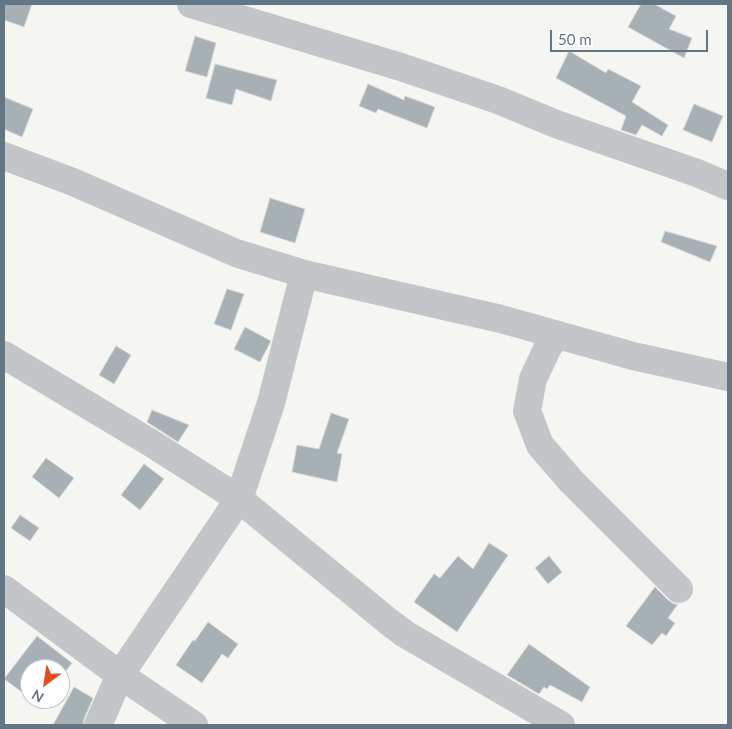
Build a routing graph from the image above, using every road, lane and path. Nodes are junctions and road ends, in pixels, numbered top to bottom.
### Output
1 (191, 4) edge
2 (4, 156) edge
3 (728, 186) edge
4 (304, 274) junction
5 (556, 335) junction
6 (4, 355) edge
7 (728, 377) edge
8 (239, 499) junction
9 (4, 589) edge
10 (679, 589) dead end
11 (120, 675) junction
12 (98, 725) edge
13 (194, 725) edge
14 (561, 725) edge

1 - 3 street
2 - 4 street
4 - 5 street
4 - 8 street
5 - 7 street
5 - 10 street
6 - 8 street
8 - 11 street
8 - 14 street
9 - 11 street
11 - 12 street
11 - 13 street

